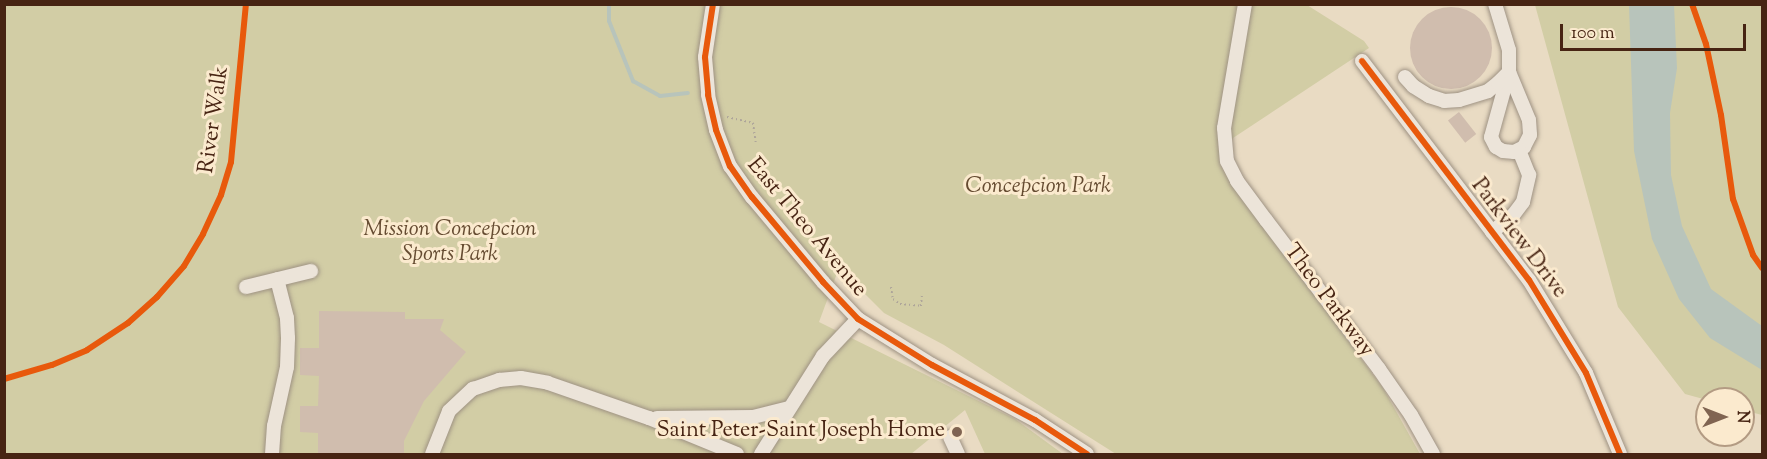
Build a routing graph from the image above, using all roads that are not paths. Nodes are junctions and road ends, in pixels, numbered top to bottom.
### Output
1 (713, 4) edge
2 (1245, 4) edge
3 (1496, 4) edge
4 (1362, 61) dead end
5 (1509, 72) junction
6 (1405, 77) dead end
7 (1519, 150) junction
8 (1492, 232) junction
9 (311, 271) dead end
10 (278, 279) junction
11 (246, 287) dead end
12 (858, 319) junction
13 (789, 408) junction
14 (649, 418) junction
15 (950, 437) dead end
16 (272, 454) edge
17 (432, 454) edge
18 (737, 454) edge
19 (761, 454) edge
20 (958, 454) edge
21 (1087, 454) edge
22 (1433, 454) edge
23 (1620, 454) edge

1 - 12 street, East Theo Avenue
2 - 22 street, Theo Parkway
3 - 5 street
4 - 8 street, Parkview Drive
5 - 6 street
5 - 7 street
5 - 7 street
7 - 8 street
8 - 23 street, Parkview Drive
9 - 10 street
10 - 11 street
10 - 16 street
12 - 13 street
12 - 21 street, East Theo Avenue
13 - 14 street
13 - 19 street
14 - 17 street
14 - 18 street
15 - 20 street

